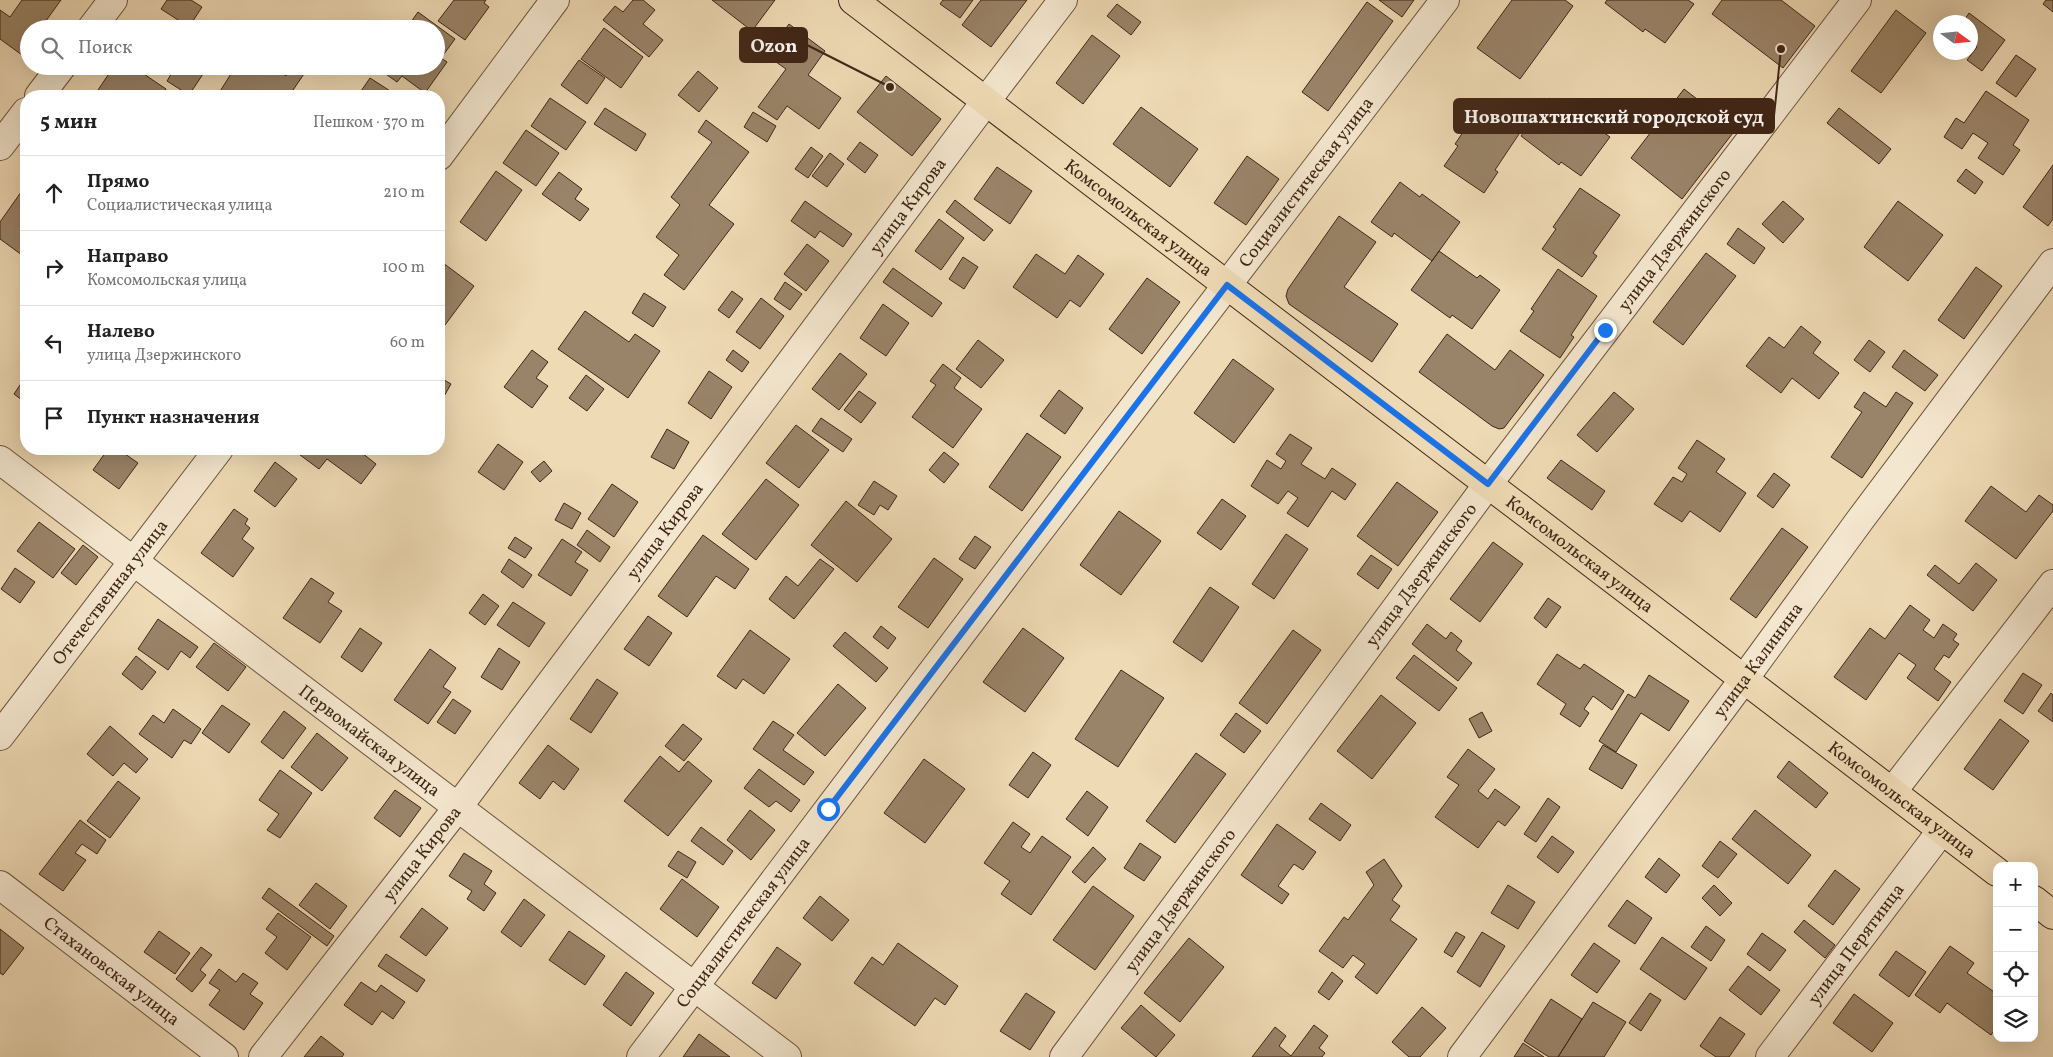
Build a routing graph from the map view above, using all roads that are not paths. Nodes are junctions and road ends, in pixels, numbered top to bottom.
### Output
1 (113, 0) edge
2 (555, 0) edge
3 (854, 0) edge
4 (1063, 0) edge
5 (1445, 0) edge
6 (1857, 0) edge
7 (98, 20) edge
8 (55, 75) edge
9 (43, 90) edge
10 (986, 101) junction
11 (20, 120) edge
12 (0, 146) edge
13 (445, 148) edge
14 (2053, 263) edge
15 (1227, 285) junction
16 (214, 455) edge
17 (0, 460) edge
18 (1488, 484) junction
19 (134, 562) junction
20 (2053, 584) edge
21 (1744, 679) junction
22 (0, 736) edge
23 (1892, 792) junction
24 (458, 807) junction
25 (1942, 830) junction
26 (1993, 869) edge
27 (0, 885) edge
28 (2038, 903) edge
29 (2053, 914) edge
30 (693, 986) junction
31 (224, 1057) edge
32 (263, 1057) edge
33 (641, 1057) edge
34 (787, 1057) edge
35 (1064, 1057) edge
36 (1462, 1057) edge
37 (1770, 1057) edge

1 - 7 street
2 - 13 street
3 - 10 main road, Комсомольская улица
4 - 10 street, улица Кирова
5 - 15 street, Социалистическая улица
6 - 18 street, улица Дзержинского
8 - 9 street
10 - 15 main road, Комсомольская улица
10 - 24 street, улица Кирова
11 - 12 street
14 - 21 street, улица Калинина
15 - 18 main road, Комсомольская улица
15 - 30 street, Социалистическая улица
16 - 19 street, Отечественная улица
17 - 19 street, Первомайская улица
18 - 21 main road, Комсомольская улица
18 - 35 street, улица Дзержинского
19 - 22 street, Отечественная улица
19 - 24 street, Первомайская улица
20 - 23 street
21 - 23 main road, Комсомольская улица
21 - 36 street, улица Калинина
23 - 25 main road, Комсомольская улица
24 - 30 street, Первомайская улица
24 - 32 street, улица Кирова
25 - 26 main road, Комсомольская улица
25 - 37 street, улица Перятинца
27 - 31 street, Стахановская улица
28 - 29 main road
30 - 33 street, Социалистическая улица
30 - 34 street, Первомайская улица

